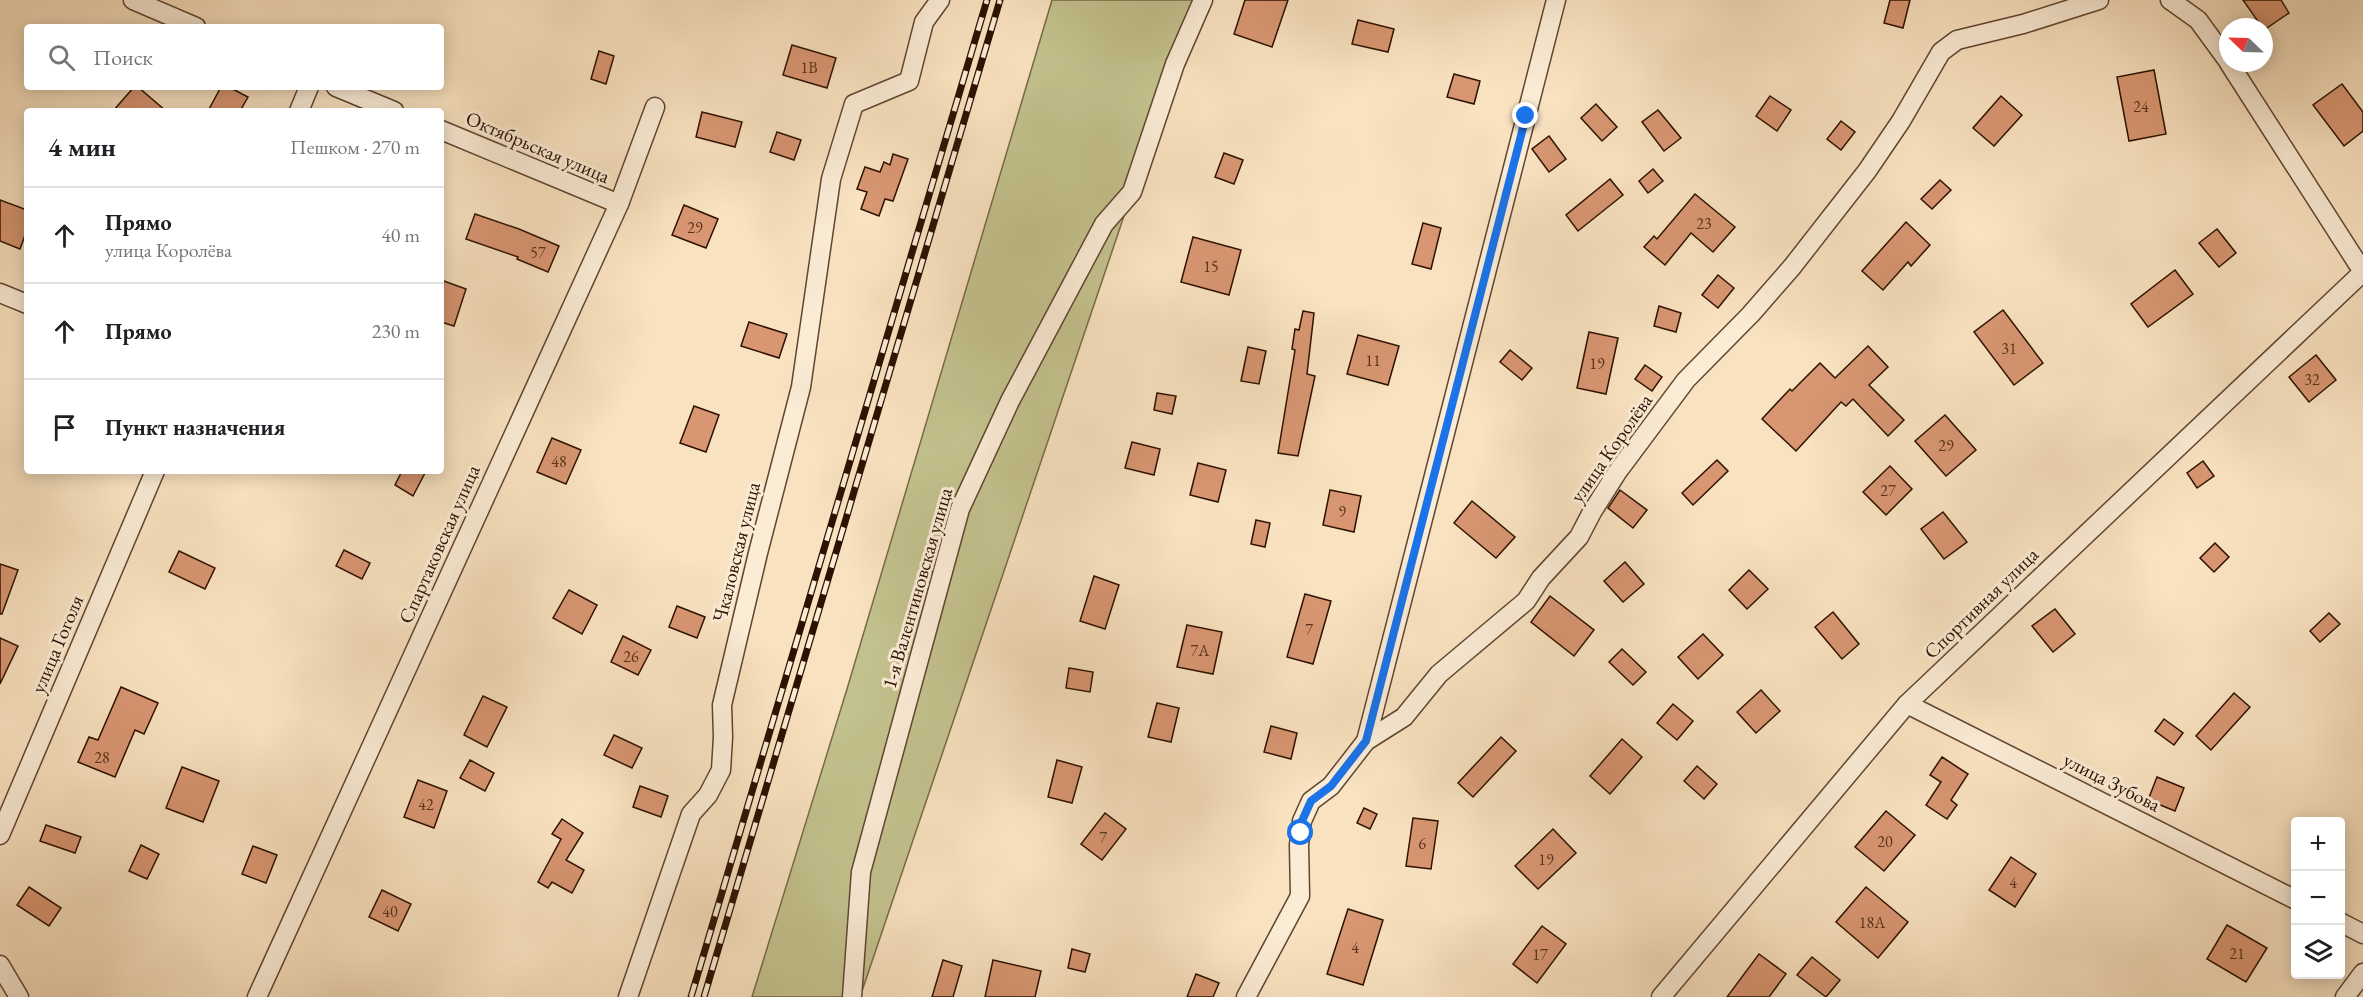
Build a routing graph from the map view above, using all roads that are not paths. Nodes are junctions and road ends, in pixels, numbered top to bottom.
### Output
1 (133, 0) edge
2 (940, 0) edge
3 (1203, 0) edge
4 (1556, 0) edge
5 (2099, 0) edge
6 (2170, 0) edge
7 (189, 24) edge
8 (2219, 48) edge
9 (2235, 72) edge
10 (308, 90) edge
11 (343, 90) edge
12 (655, 107) dead end
13 (300, 108) edge
14 (387, 108) edge
15 (444, 131) edge
16 (619, 204) junction
17 (2363, 272) edge
18 (0, 293) edge
19 (24, 302) edge
20 (154, 474) edge
21 (1907, 704) junction
22 (1366, 741) junction
23 (0, 835) edge
24 (2291, 898) edge
25 (2345, 925) edge
26 (2363, 934) edge
27 (0, 965) edge
28 (2363, 973) edge
29 (19, 997) edge
30 (257, 997) edge
31 (628, 997) edge
32 (852, 997) edge
33 (1246, 997) edge
34 (1662, 997) edge
35 (2345, 997) edge

1 - 7 street
2 - 31 street, Чкаловская улица
3 - 32 street, 1-я Валентиновская улица
4 - 22 street
5 - 22 street, улица Королёва
6 - 8 street
9 - 17 street
10 - 13 street
11 - 14 street
12 - 16 street, Спартаковская улица
15 - 16 street, Октябрьская улица
16 - 30 street, Спартаковская улица
17 - 21 street, Спортивная улица
18 - 19 street
20 - 23 street, улица Гоголя
21 - 24 street, улица Зубова
21 - 34 street, Спортивная улица
22 - 33 street, улица Королёва
25 - 26 street
27 - 29 street
28 - 35 street

